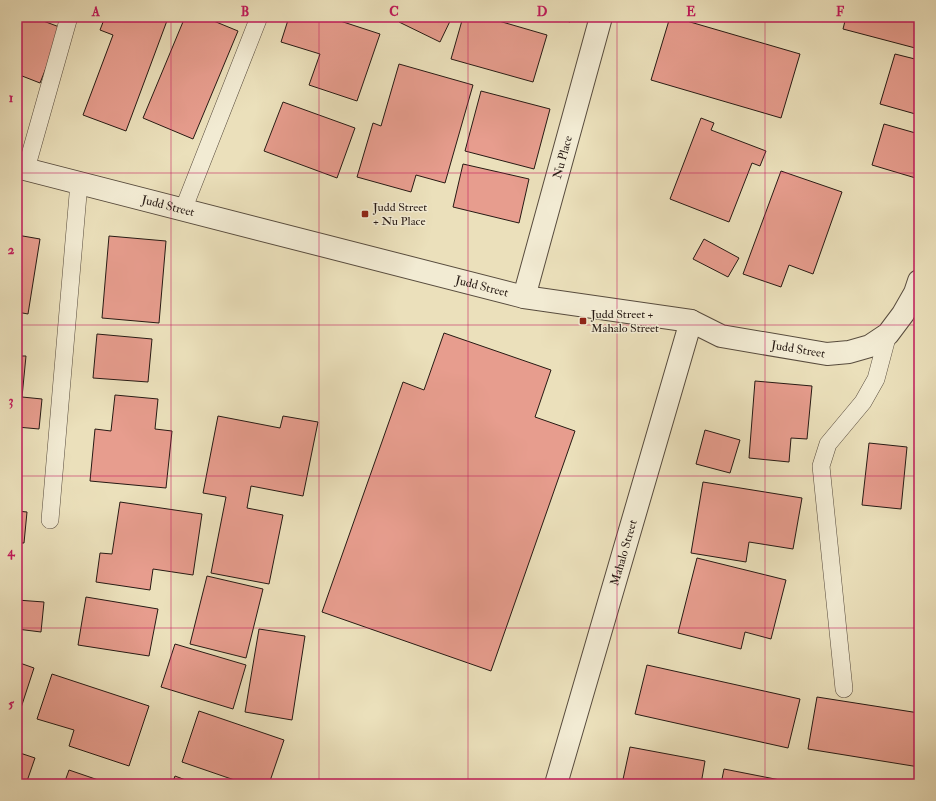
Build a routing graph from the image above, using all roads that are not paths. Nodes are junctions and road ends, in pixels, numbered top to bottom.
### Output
1 (69, 17) edge
2 (259, 17) edge
3 (601, 17) edge
4 (21, 168) edge
5 (78, 183) junction
6 (183, 210) junction
7 (919, 282) edge
8 (524, 297) junction
9 (691, 321) junction
10 (888, 334) junction
11 (50, 520) dead end
12 (844, 689) dead end
13 (556, 784) edge

1 - 4 lane
2 - 6 lane
3 - 8 street, Nu Place
4 - 5 street, Judd Street
5 - 6 street, Judd Street
5 - 11 lane
6 - 8 street, Judd Street
7 - 10 street, Judd Street
8 - 9 street, Judd Street
9 - 10 street, Judd Street
9 - 13 street, Mahalo Street
10 - 12 lane

